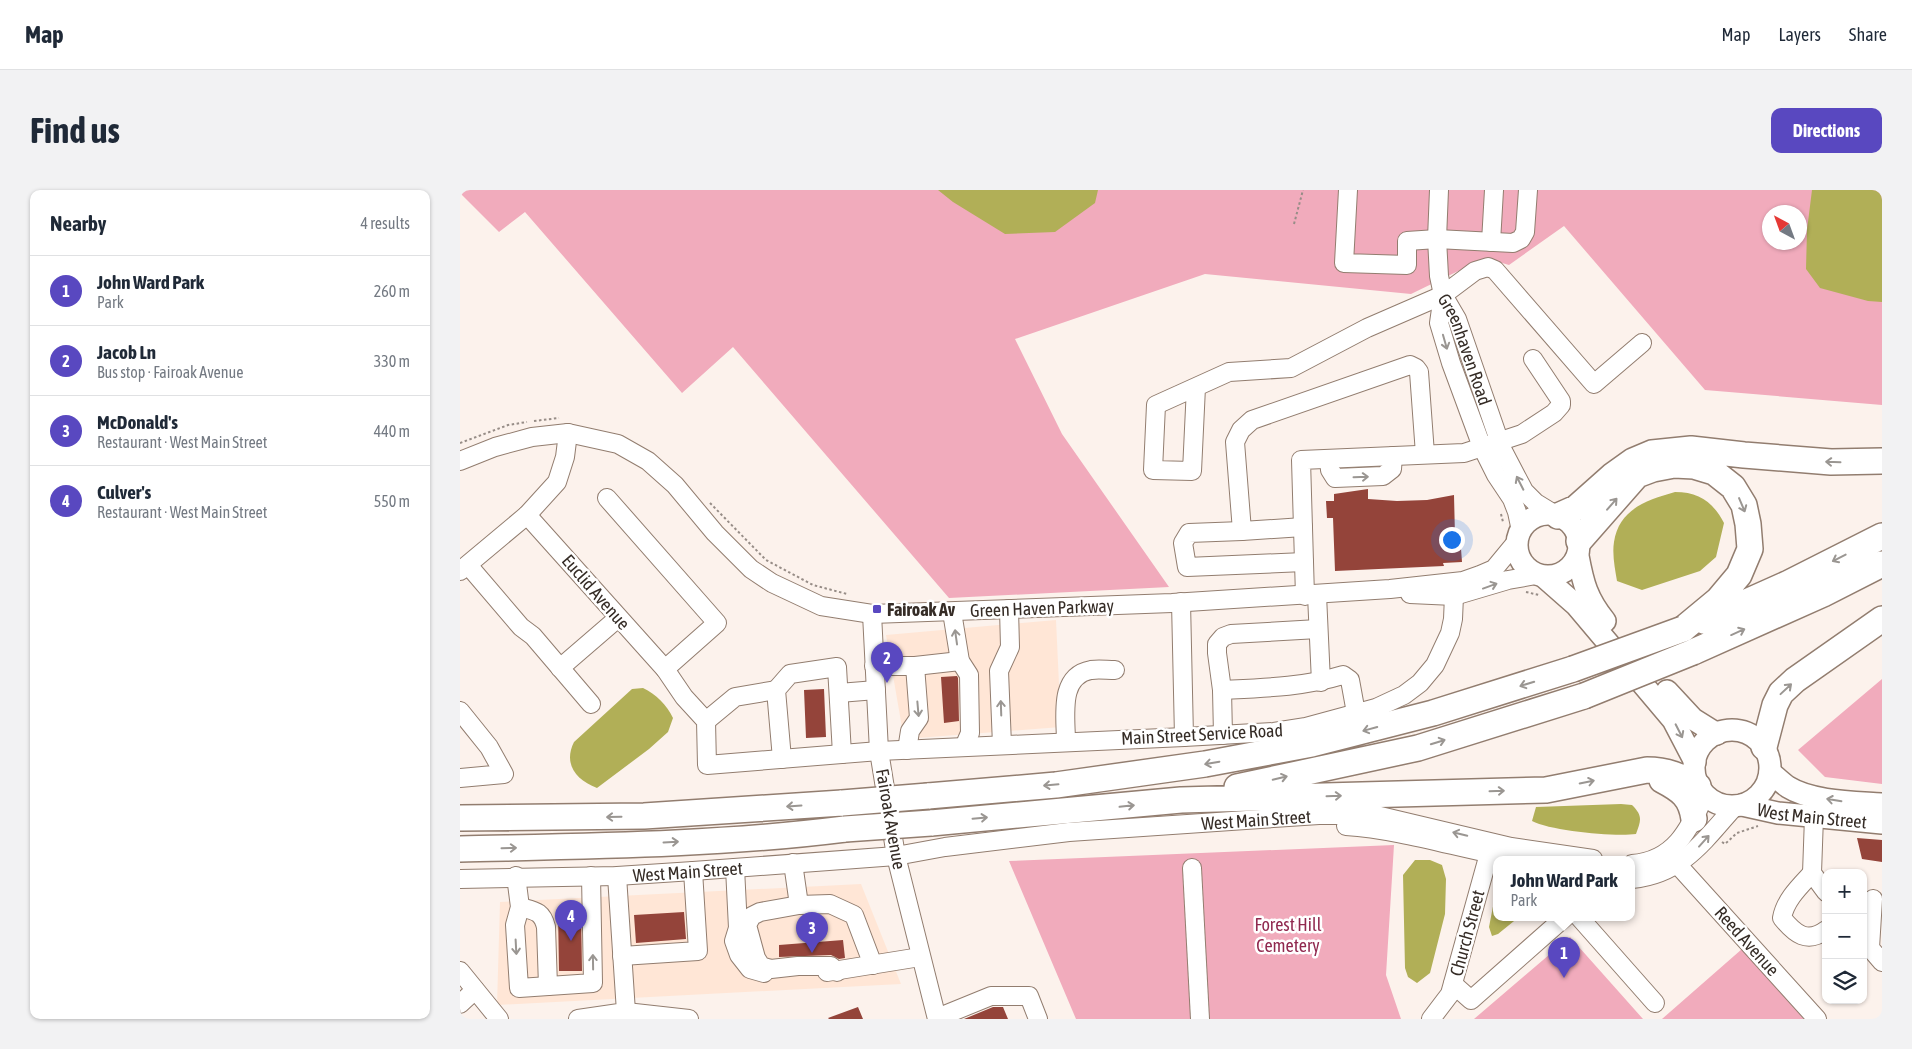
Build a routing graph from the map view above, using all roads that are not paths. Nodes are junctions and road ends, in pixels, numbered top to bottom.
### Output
1 (1348, 190) edge
2 (1439, 190) edge
3 (1494, 190) edge
4 (1528, 190) edge
5 (1437, 239) junction
6 (1491, 242) junction
7 (1443, 295) junction
8 (1642, 343) dead end
9 (1533, 359) dead end
10 (1196, 387) junction
11 (568, 433) junction
12 (1490, 444) junction
13 (1425, 454) junction
14 (460, 461) edge
15 (1882, 462) edge
16 (607, 498) dead end
17 (527, 514) junction
18 (1557, 515) junction
19 (1303, 527) junction
20 (1242, 531) junction
21 (1514, 533) junction
22 (1882, 536) edge
23 (1578, 548) junction
24 (1304, 562) junction
25 (1882, 564) edge
26 (464, 568) edge
27 (1540, 576) junction
28 (1390, 589) junction
29 (1311, 596) junction
30 (1454, 596) junction
31 (1180, 602) junction
32 (1009, 609) junction
33 (952, 612) junction
34 (872, 614) junction
35 (618, 618) junction
36 (1882, 619) edge
37 (1318, 629) junction
38 (1683, 629) junction
39 (960, 661) junction
40 (874, 666) junction
41 (914, 666) junction
42 (560, 668) junction
43 (665, 669) junction
44 (1115, 670) dead end
45 (1645, 677) junction
46 (1321, 682) junction
47 (776, 690) junction
48 (876, 690) junction
49 (1222, 690) junction
50 (839, 693) junction
51 (591, 704) dead end
52 (460, 711) edge
53 (1356, 714) junction
54 (706, 720) junction
55 (1717, 734) junction
56 (1223, 735) junction
57 (1184, 737) junction
58 (1066, 742) junction
59 (1002, 745) junction
60 (964, 747) junction
61 (1764, 747) junction
62 (907, 750) junction
63 (879, 751) junction
64 (842, 754) junction
65 (782, 759) junction
66 (1770, 772) junction
67 (1628, 773) junction
68 (460, 778) edge
69 (1699, 781) junction
70 (1181, 800) junction
71 (1882, 804) edge
72 (1738, 806) junction
73 (1814, 816) junction
74 (460, 818) edge
75 (1694, 819) junction
76 (1882, 823) edge
77 (1491, 848) junction
78 (460, 849) edge
79 (896, 856) junction
80 (1511, 856) edge
81 (1572, 856) edge
82 (793, 863) junction
83 (1635, 864) edge
84 (1677, 864) junction
85 (735, 868) junction
86 (1192, 868) dead end
87 (693, 871) junction
88 (1812, 873) junction
89 (516, 876) junction
90 (591, 876) junction
91 (617, 876) junction
92 (460, 878) edge
93 (1635, 879) edge
94 (1822, 887) edge
95 (1873, 899) dead end
96 (799, 905) junction
97 (520, 907) junction
98 (1560, 921) edge
99 (1583, 921) edge
100 (1822, 933) edge
101 (622, 956) junction
102 (920, 956) junction
103 (1882, 962) edge
104 (873, 965) junction
105 (460, 971) edge
106 (837, 972) junction
107 (1453, 984) junction
108 (548, 986) junction
109 (475, 990) junction
110 (1656, 1003) dead end
111 (460, 1004) edge
112 (626, 1012) junction
113 (499, 1019) edge
114 (578, 1019) edge
115 (682, 1019) edge
116 (937, 1019) edge
117 (1038, 1019) edge
118 (1200, 1019) edge
119 (1431, 1019) edge
120 (1817, 1019) edge

1 - 5 street
2 - 5 street
3 - 6 street
4 - 6 street
5 - 6 street
5 - 7 street
7 - 8 street
7 - 10 street
7 - 12 street, Greenhaven Road
9 - 12 street
10 - 10 street
11 - 14 street, Green Haven Parkway
11 - 17 street
11 - 34 street, Green Haven Parkway
12 - 13 street
18 -> 12 street, Greenhaven Road
12 - 21 street, Greenhaven Road
13 - 19 street
13 - 20 street
15 -> 18 highway
16 - 43 street
17 - 26 street
17 - 35 street, Euclid Avenue
18 - 21 main road
18 - 23 main road, Greenhaven Road
19 - 20 street
19 - 24 street
20 - 24 street
21 - 27 main road, Greenhaven Road
21 - 28 street, Green Haven Parkway
22 -> 38 highway
23 - 27 main road
23 -> 38 highway
23 - 45 main road, Greenhaven Road
24 - 29 street
70 -> 25 highway, bridge
26 - 42 street
30 -> 27 street
27 - 45 main road, Greenhaven Road
28 - 29 street, Green Haven Parkway
28 - 30 street
29 - 31 street, Green Haven Parkway
29 - 37 street
30 - 53 street, Main Street Service Road
31 - 32 street, Green Haven Parkway
31 - 57 street
32 - 33 street, Green Haven Parkway
59 -> 32 street
33 - 34 street, Green Haven Parkway
39 -> 33 street
34 - 40 street, Fairoak Avenue
35 - 42 street
35 - 43 street, Euclid Avenue
61 -> 36 highway
37 - 46 street
37 - 49 street
38 -> 74 highway, bridge
39 - 41 street
39 - 60 street
40 - 41 street
40 - 48 street, Fairoak Avenue
41 -> 62 street
42 - 51 street
43 - 54 street, Euclid Avenue
44 - 58 street
45 - 55 main road
45 -> 69 main road
46 - 49 street
46 - 53 street
47 - 50 street
47 - 54 street
47 - 65 street
48 - 50 street
48 - 63 street, Fairoak Avenue
49 - 56 street
50 - 64 street
52 - 68 street
53 - 56 street, Main Street Service Road
54 - 65 street, Main Street Service Road
55 - 61 main road
55 - 69 main road
56 - 57 street, Main Street Service Road
57 - 58 street, Main Street Service Road
58 - 59 street, Main Street Service Road
59 - 60 street, Main Street Service Road
60 - 62 street, Main Street Service Road
61 - 66 main road
62 - 63 street, Main Street Service Road
63 - 64 street, Main Street Service Road
63 - 79 street, Fairoak Avenue
64 - 65 street, Main Street Service Road
71 -> 66 main road, West Main Street
66 - 72 main road
67 - 69 highway
70 -> 67 highway
67 - 75 highway
69 - 72 main road
69 - 75 street
78 -> 70 highway, bridge
72 - 73 main road, West Main Street
84 -> 72 street, West Main Street
73 - 76 main road, West Main Street
73 - 88 street
75 - 83 street
77 - 79 street, West Main Street
77 - 80 street, West Main Street
77 - 81 street, West Main Street
77 - 107 street, Church Street
79 - 82 street, West Main Street
79 - 102 street, Fairoak Avenue
82 - 85 street, West Main Street
82 - 96 street
84 - 93 street, West Main Street
84 - 120 street, Reed Avenue
85 - 87 street, West Main Street
85 - 106 street
86 - 118 street
87 - 91 street, West Main Street
87 - 101 street
88 - 94 street
88 - 100 street
89 - 90 street, West Main Street
89 - 92 street, West Main Street
89 - 97 street
90 - 91 street, West Main Street
108 -> 90 street
91 - 101 street
95 - 103 street
96 - 104 street
96 - 106 street
97 - 108 street
97 -> 108 street
98 - 107 street
99 - 110 street
101 - 112 street
102 - 104 street
102 - 116 street, Fairoak Avenue
104 - 106 street
105 - 109 street
107 - 119 street, Church Street
109 - 111 street
109 - 113 street
112 - 114 street
112 - 115 street
116 - 117 street

